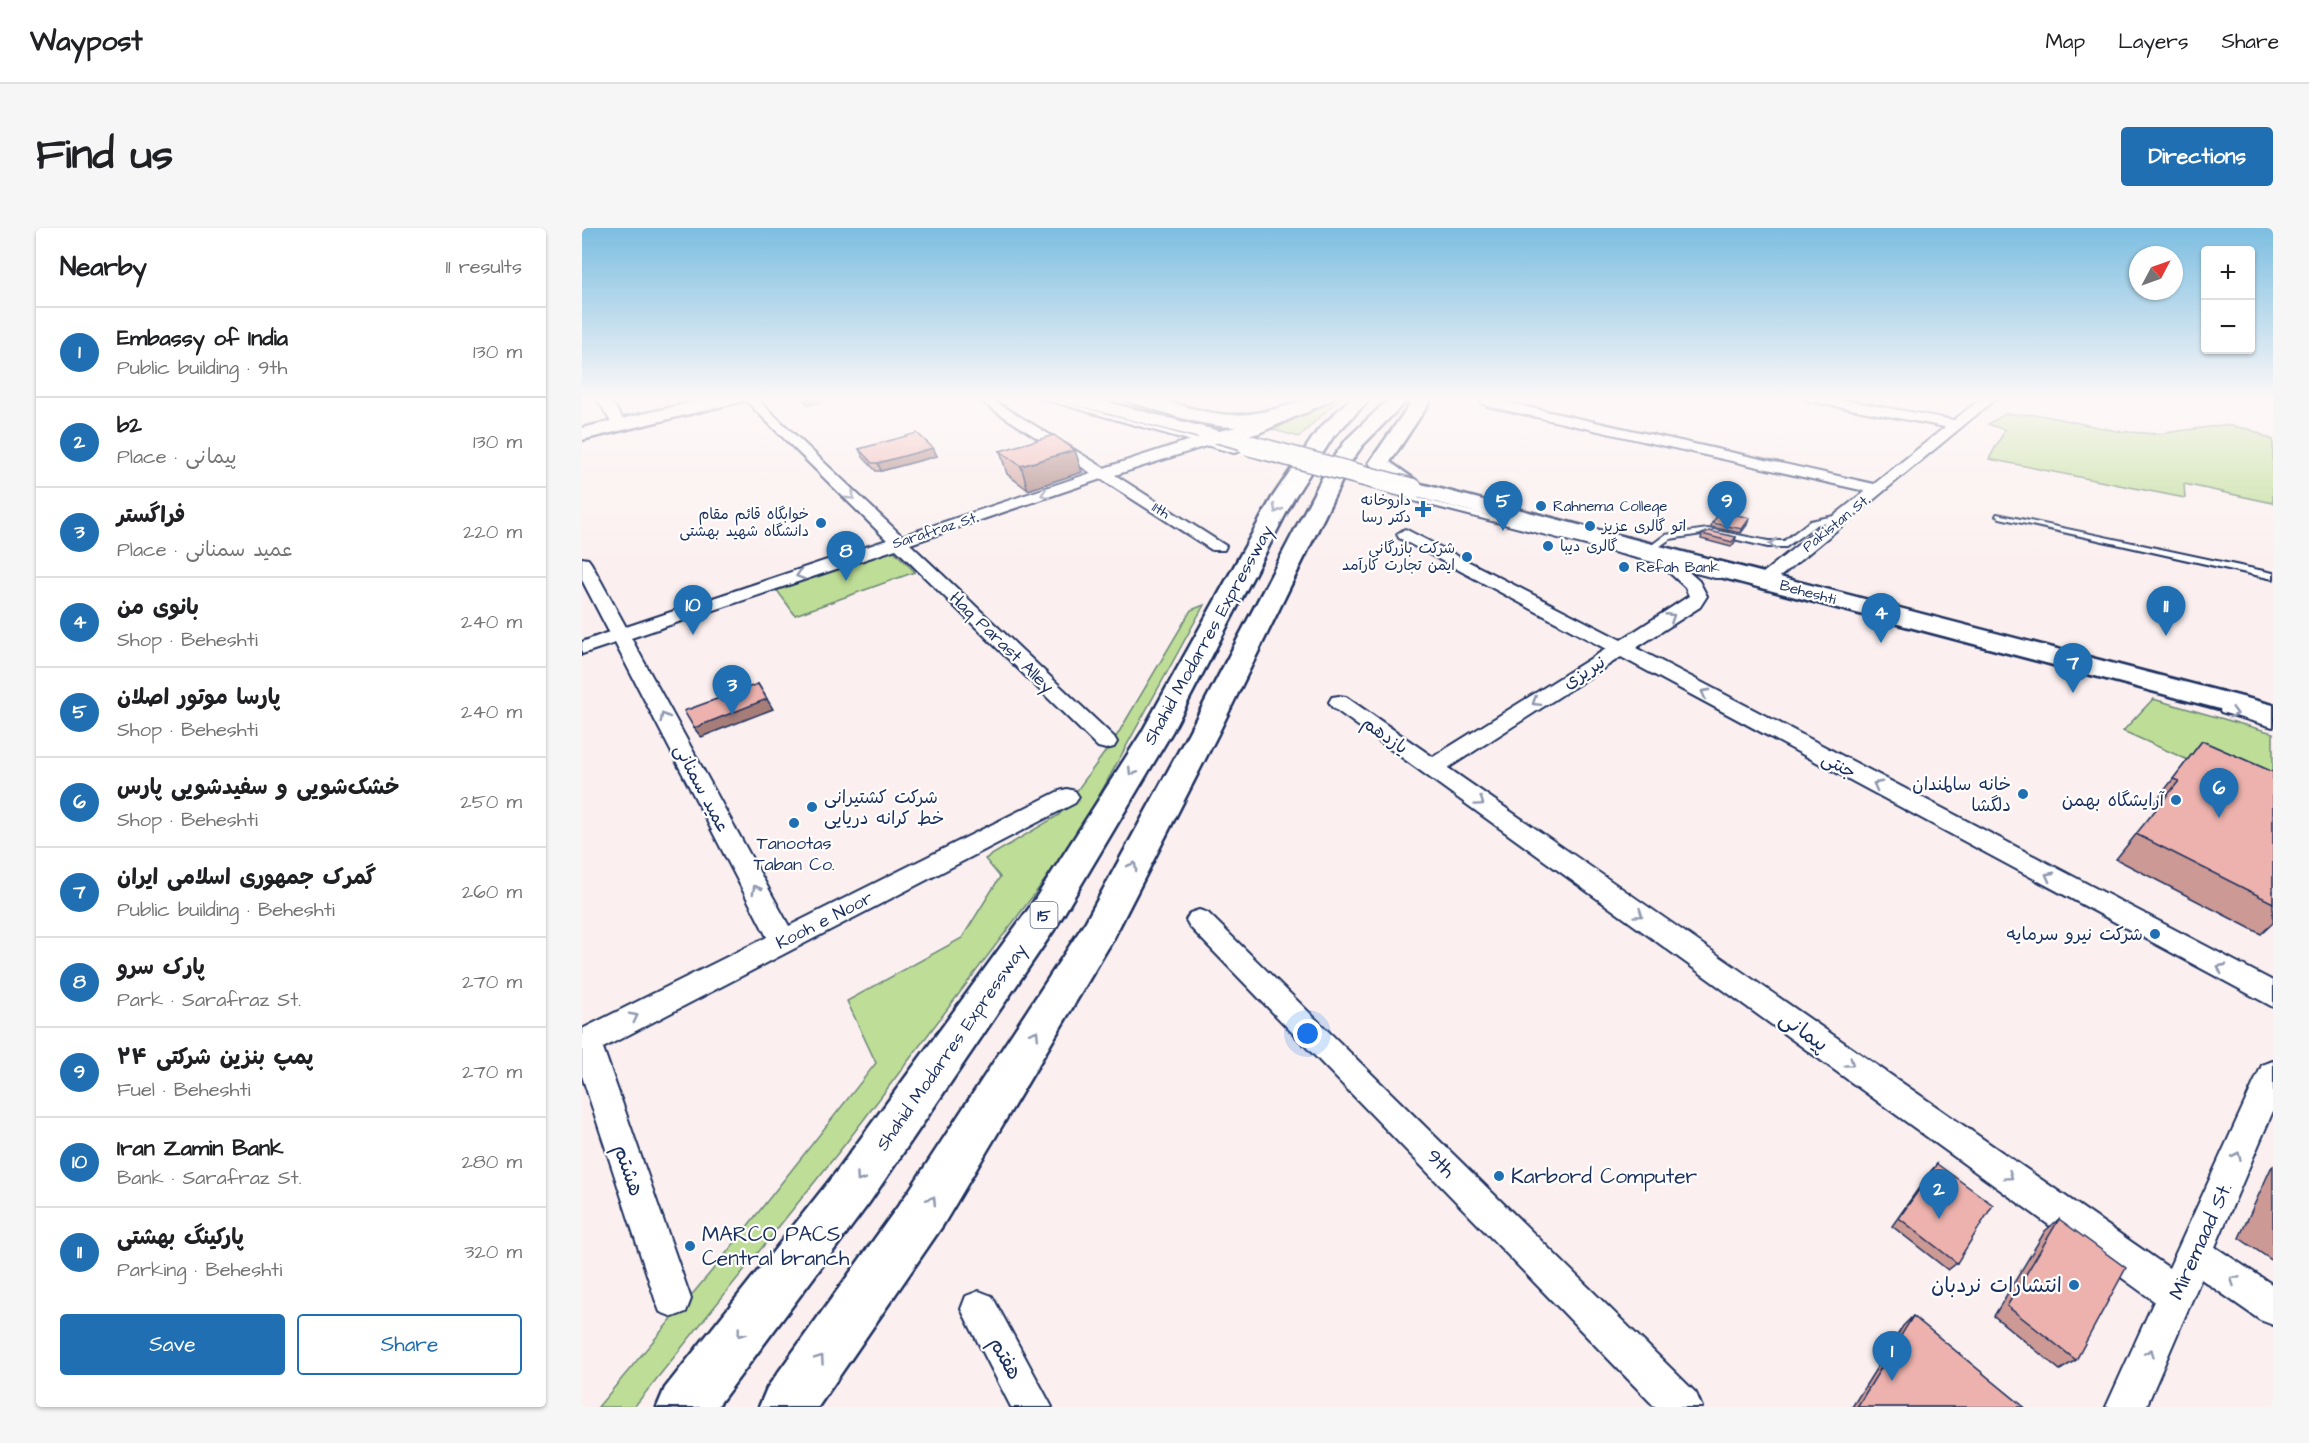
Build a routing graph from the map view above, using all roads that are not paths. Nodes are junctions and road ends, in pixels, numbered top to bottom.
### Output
1 (805, 452) edge
2 (1069, 452) edge
3 (1170, 452) edge
4 (1257, 452) edge
5 (1313, 452) edge
6 (1347, 452) edge
7 (1386, 452) edge
8 (1711, 452) edge
9 (1923, 452) edge
10 (1104, 474) junction
11 (1877, 489) junction
12 (1409, 492) junction
13 (1844, 516) junction
14 (2000, 516) dead end
15 (1405, 534) dead end
16 (899, 542) junction
17 (1218, 546) dead end
18 (1659, 556) junction
19 (582, 563) edge
20 (2273, 576) edge
21 (1764, 581) junction
22 (620, 635) junction
23 (582, 648) edge
24 (1621, 649) junction
25 (1339, 702) dead end
26 (2273, 714) edge
27 (2273, 724) edge
28 (1106, 742) dead end
29 (1432, 768) junction
30 (1067, 797) dead end
31 (1199, 920) dead end
32 (783, 941) junction
33 (2273, 995) edge
34 (584, 1043) edge
35 (2273, 1075) edge
36 (2194, 1254) junction
37 (2176, 1294) junction
38 (672, 1299) dead end
39 (2273, 1307) edge
40 (979, 1309) dead end
41 (684, 1407) edge
42 (786, 1407) edge
43 (1032, 1407) edge
44 (1682, 1407) edge
45 (2126, 1407) edge

1 -> 16 street, Haq Parast Alley
2 - 10 street, 11th
3 - 10 street, Sarafraz St.
4 - 12 main road, Beheshti, bridge
5 -> 41 main road, Shahid Modarres Expressway / 15
42 -> 6 main road, Shahid Modarres Expressway
7 - 12 main road
8 - 11 street
9 - 11 street, Pakistan St.
10 -> 16 street, Sarafraz St.
10 - 17 street, 11th
11 - 13 street, Pakistan St.
12 - 18 main road, Beheshti
13 -> 18 lane
13 - 21 street, Pakistan St.
14 - 20 lane
15 - 24 street, جنتی
16 -> 22 street, Sarafraz St.
16 - 28 street, Haq Parast Alley
18 - 21 main road, Beheshti
24 -> 18 street, نیریزی
18 -> 27 lane
19 - 22 street, عمید سمنانی
21 - 26 main road, Beheshti
22 - 23 street, Sarafraz St.
32 -> 22 street, عمید سمنانی
24 -> 29 street, نیریزی
33 -> 24 street, جنتی
25 - 29 street, یازدهم
29 -> 37 street, پیمانی
30 - 32 street, Kooh e Noor
31 - 44 street, 9th
34 -> 32 street, Kooh e Noor
34 - 38 street, هشتم
36 -> 35 street, Miremaad St.
36 - 37 street, Miremaad St.
39 -> 36 street
45 -> 37 street, Miremaad St.
40 - 43 street, هفتم

